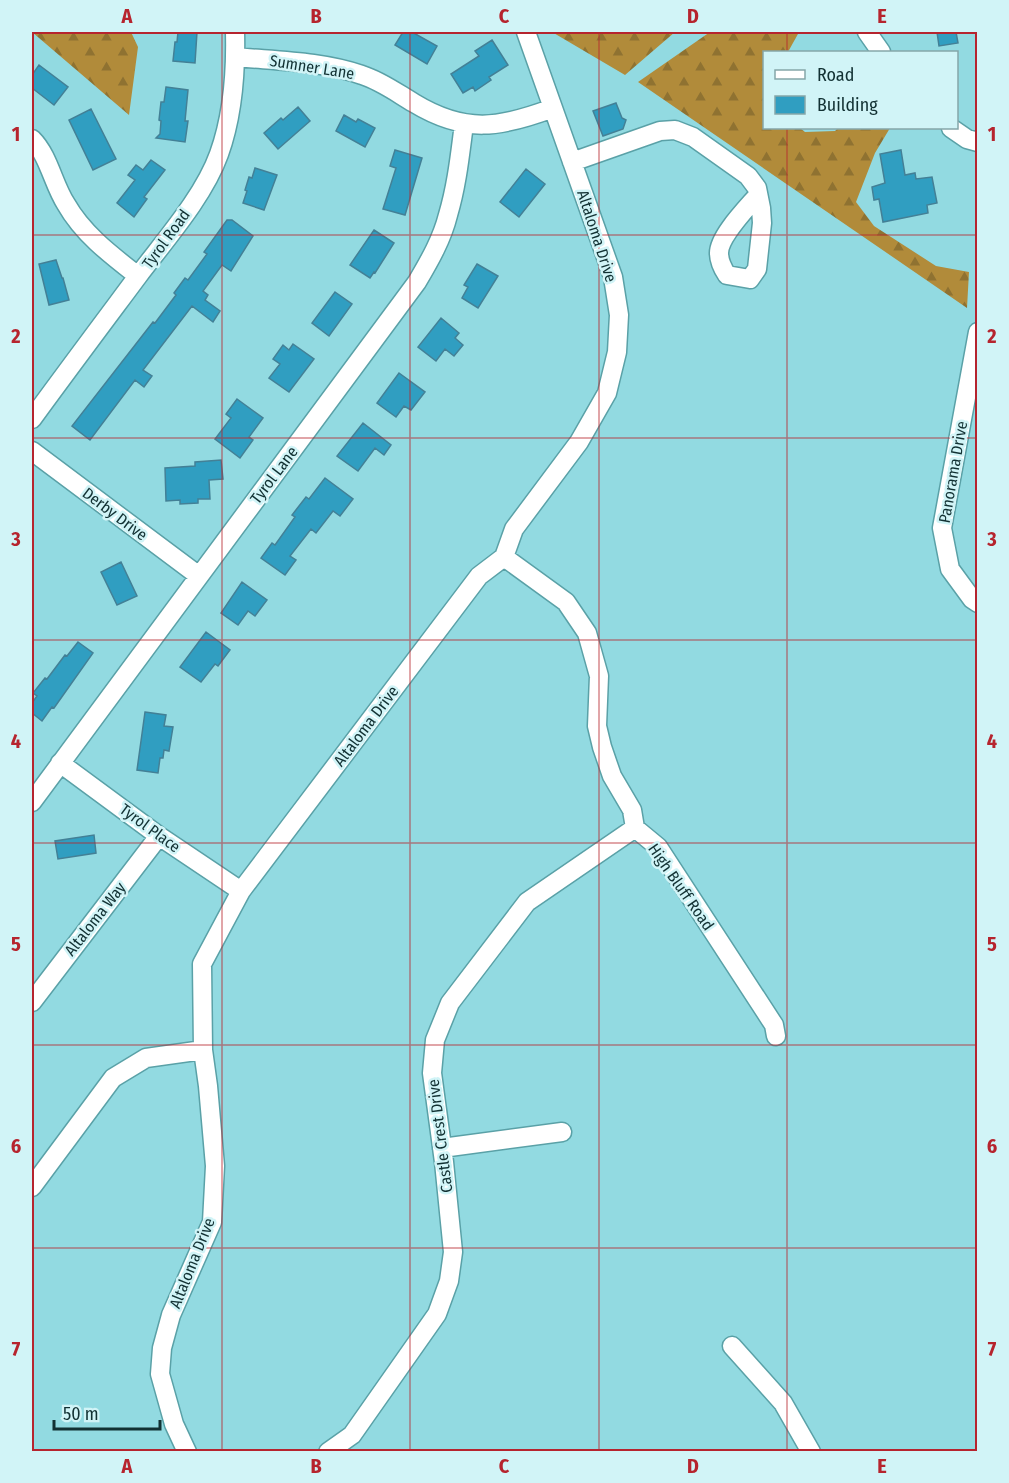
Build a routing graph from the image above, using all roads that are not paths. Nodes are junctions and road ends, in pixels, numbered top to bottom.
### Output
1 (235, 32) edge
2 (526, 32) edge
3 (867, 32) edge
4 (880, 51) edge
5 (236, 57) junction
6 (554, 108) junction
7 (464, 124) junction
8 (953, 129) edge
9 (32, 139) edge
10 (978, 142) edge
11 (572, 162) junction
12 (758, 195) dead end
13 (138, 276) junction
14 (978, 332) edge
15 (32, 419) edge
16 (32, 452) edge
17 (504, 557) junction
18 (199, 576) junction
19 (978, 603) edge
20 (60, 763) junction
21 (32, 802) edge
22 (635, 828) junction
23 (159, 836) junction
24 (242, 891) junction
25 (32, 1002) edge
26 (777, 1036) dead end
27 (203, 1050) junction
28 (562, 1132) dead end
29 (442, 1148) junction
30 (32, 1187) edge
31 (732, 1346) dead end
32 (187, 1452) edge
33 (328, 1452) edge
34 (811, 1452) edge

1 - 5 street, Tyrol Road
2 - 6 street, Altaloma Drive
3 - 4 street
5 - 7 street, Sumner Lane
5 - 13 street, Tyrol Road
6 - 7 street, Sumner Lane
6 - 11 street, Altaloma Drive
7 - 18 street, Tyrol Lane
8 - 10 street
9 - 13 street
11 - 12 street
11 - 17 street, Altaloma Drive
13 - 15 street, Tyrol Road
14 - 19 street, Panorama Drive
16 - 18 street, Derby Drive
17 - 22 street, High Bluff Road
17 - 24 street, Altaloma Drive
18 - 20 street, Tyrol Lane
20 - 21 street, Tyrol Lane
20 - 23 street, Tyrol Place
22 - 26 street, High Bluff Road
22 - 29 street, Castle Crest Drive
23 - 24 street, Tyrol Place
23 - 25 street, Altaloma Way
24 - 27 street, Altaloma Drive
27 - 30 street
27 - 32 street, Altaloma Drive
28 - 29 street
29 - 33 street, Castle Crest Drive
31 - 34 street

